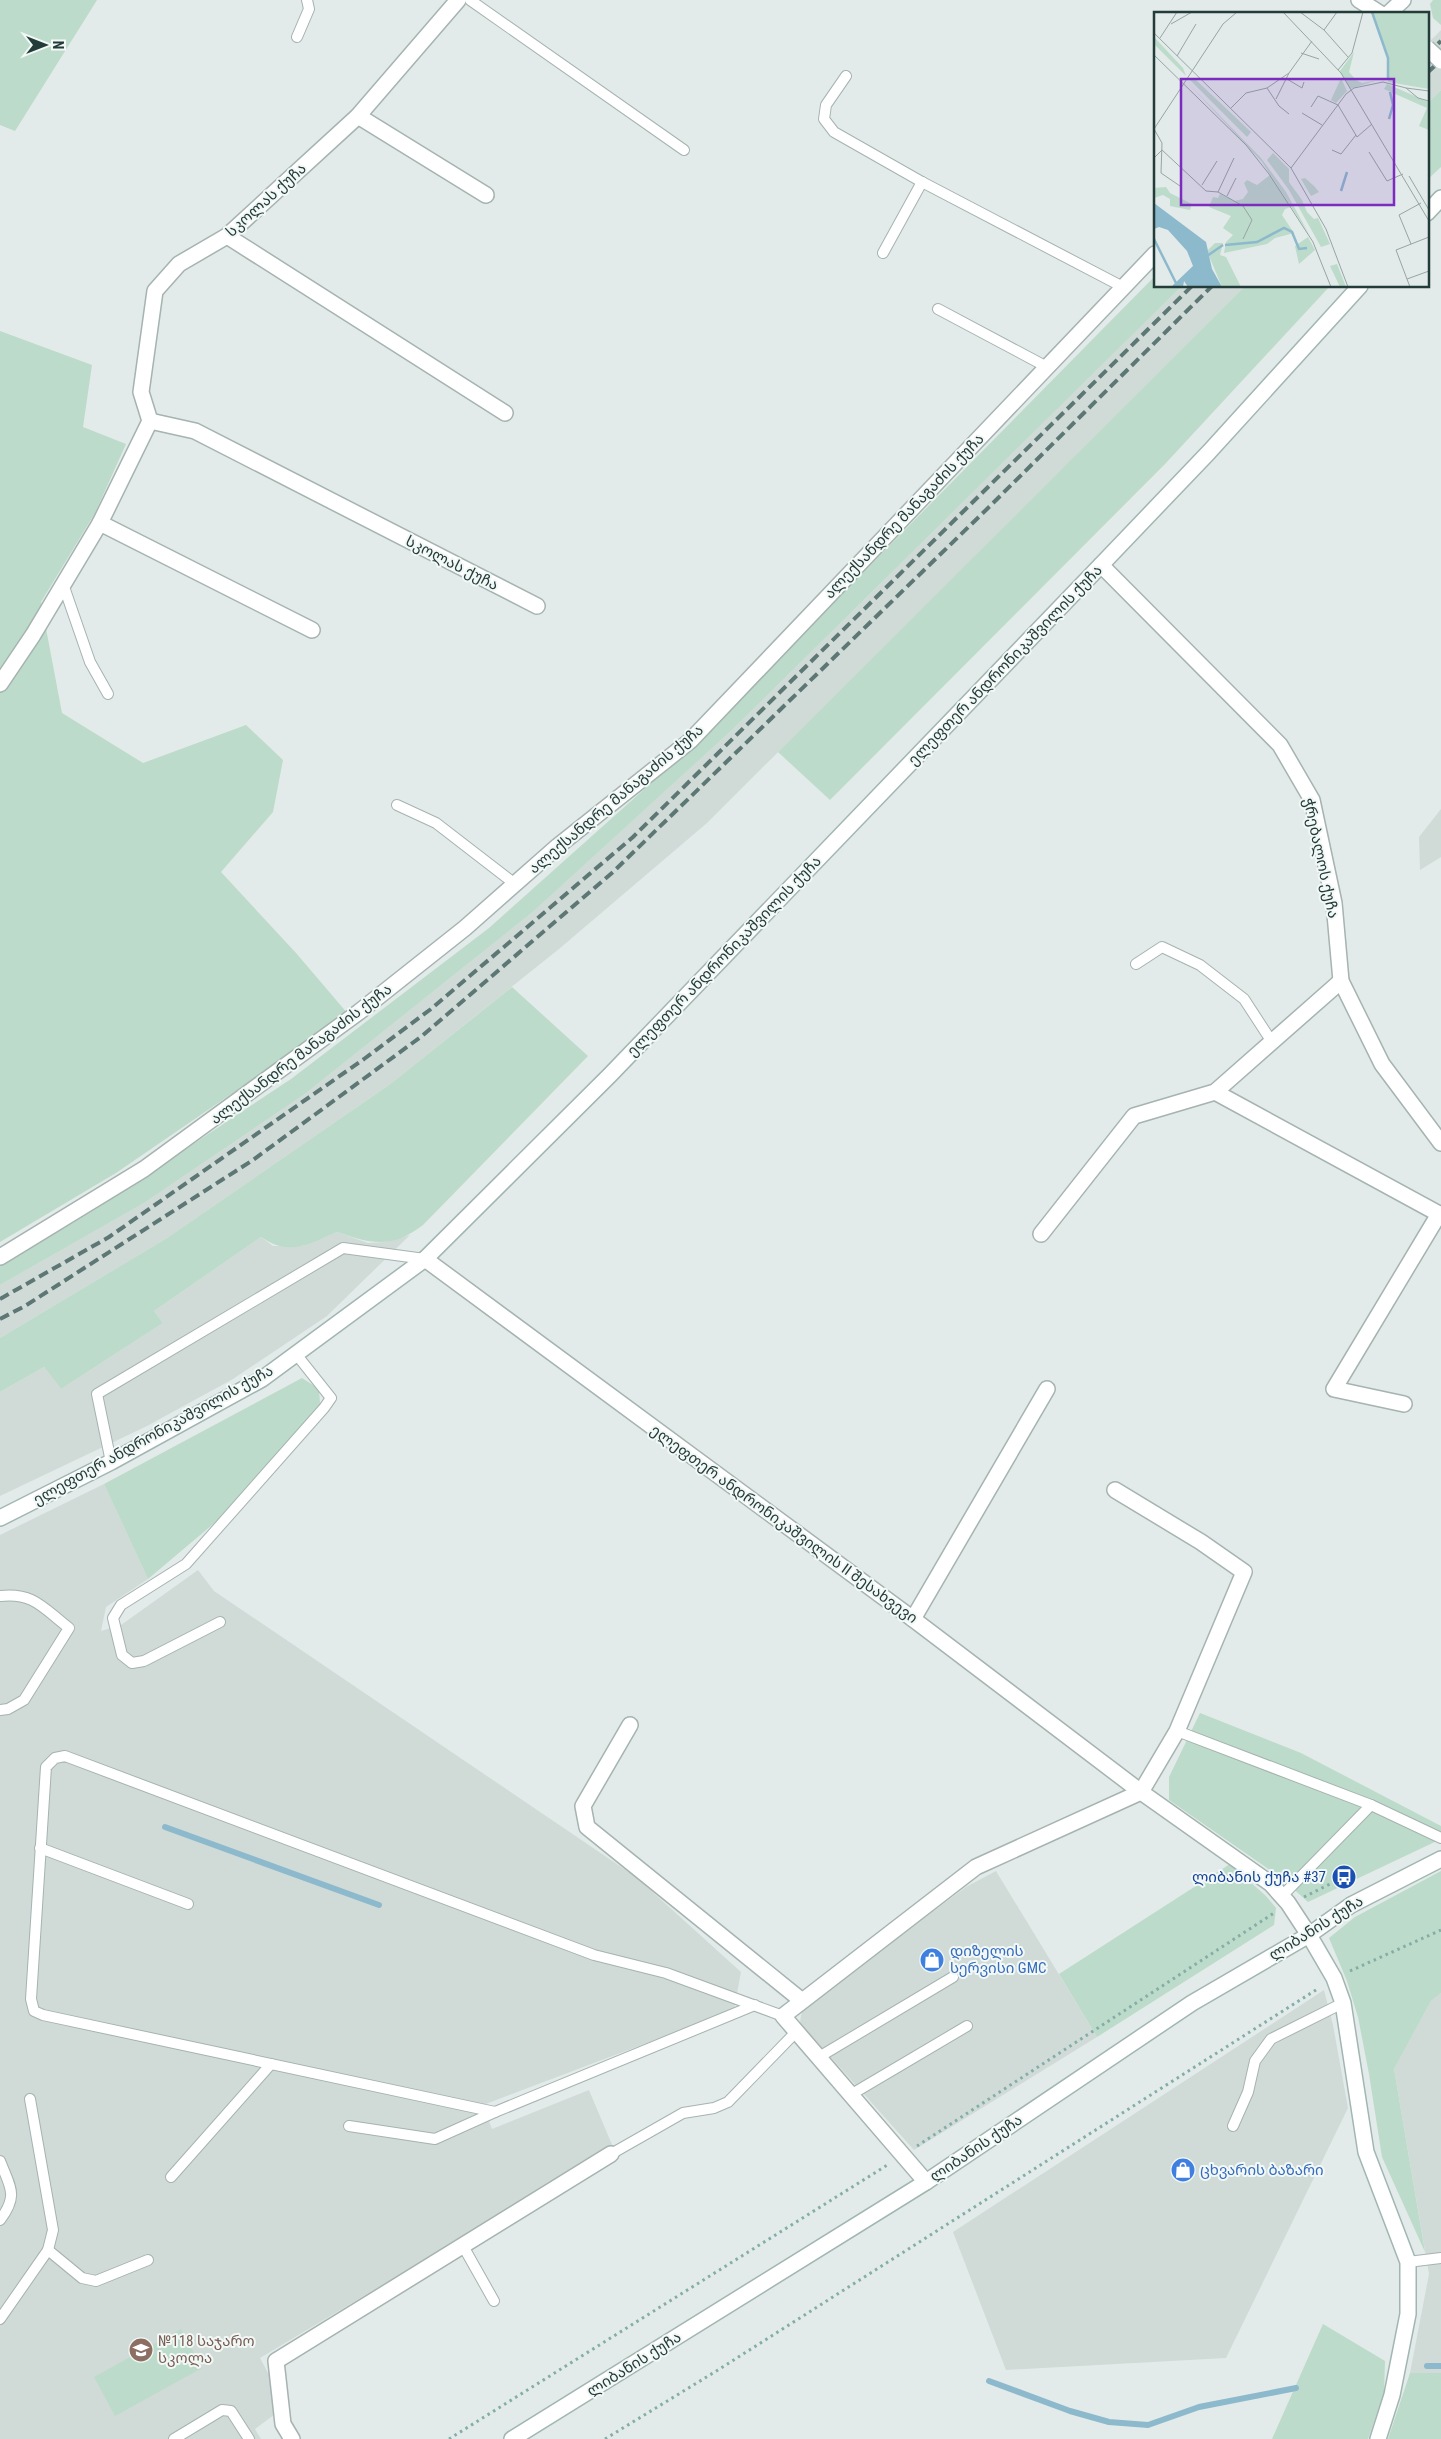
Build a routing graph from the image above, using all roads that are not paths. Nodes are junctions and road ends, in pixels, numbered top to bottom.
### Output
1 (307, 0) edge
2 (458, 0) edge
3 (470, 0) edge
4 (1359, 0) edge
5 (1403, 0) edge
6 (1377, 12) edge
7 (1390, 12) edge
8 (297, 37) dead end
9 (1428, 49) edge
10 (1441, 61) edge
11 (846, 76) dead end
12 (358, 116) junction
13 (684, 150) dead end
14 (922, 182) junction
15 (486, 195) dead end
16 (1441, 198) edge
17 (1428, 212) edge
18 (227, 236) junction
19 (883, 253) dead end
20 (1154, 255) edge
21 (1123, 287) junction
22 (1358, 288) edge
23 (938, 309) dead end
24 (1047, 367) junction
25 (506, 413) dead end
26 (150, 421) junction
27 (100, 523) junction
28 (1101, 564) junction
29 (63, 584) junction
30 (537, 606) dead end
31 (312, 630) dead end
32 (0, 684) edge
33 (108, 694) dead end
34 (397, 805) dead end
35 (515, 884) junction
36 (1136, 964) dead end
37 (1340, 981) junction
38 (1272, 1042) junction
39 (1215, 1092) junction
40 (1441, 1143) edge
41 (1440, 1214) edge
42 (1041, 1234) dead end
43 (0, 1256) edge
44 (425, 1259) junction
45 (296, 1354) junction
46 (1047, 1389) dead end
47 (1404, 1404) dead end
48 (111, 1462) junction
49 (1115, 1490) dead end
50 (0, 1518) edge
51 (0, 1596) edge
52 (913, 1619) junction
53 (220, 1622) dead end
54 (0, 1710) edge
55 (630, 1725) dead end
56 (1177, 1731) junction
57 (1141, 1792) junction
58 (1371, 1805) junction
59 (1441, 1838) edge
60 (40, 1848) junction
61 (1441, 1859) edge
62 (1282, 1896) junction
63 (188, 1904) dead end
64 (1309, 1935) junction
65 (952, 1977) dead end
66 (801, 2000) junction
67 (1343, 2003) junction
68 (755, 2005) junction
69 (783, 2016) junction
70 (967, 2026) dead end
71 (797, 2031) junction
72 (819, 2057) junction
73 (271, 2064) junction
74 (852, 2094) junction
75 (30, 2099) dead end
76 (495, 2112) junction
77 (349, 2126) dead end
78 (1233, 2126) dead end
79 (611, 2154) joint
80 (0, 2161) edge
81 (171, 2177) dead end
82 (926, 2182) junction
83 (0, 2220) edge
84 (462, 2246) junction
85 (48, 2250) junction
86 (1441, 2258) edge
87 (148, 2260) dead end
88 (1408, 2262) junction
89 (494, 2300) dead end
90 (0, 2319) edge
91 (174, 2439) edge
92 (248, 2439) edge
93 (292, 2439) edge
94 (512, 2439) edge
95 (1378, 2439) edge

1 - 8 lane
2 - 12 street, სკოლას ქუჩა
3 - 13 lane
4 - 6 street
5 - 7 street
9 - 10 street, bridge
11 - 14 lane
12 - 15 street
12 - 18 street, სკოლას ქუჩა
14 - 19 lane
14 - 21 lane
16 - 17 street
18 - 25 street
18 - 26 street, სკოლას ქუჩა
20 - 21 street, ალექსანდრე მანაგაძის ქუჩა
21 - 24 street, ალექსანდრე მანაგაძის ქუჩა
22 - 28 street, ელეფთერ ანდრონიკაშვილის ქუჩა
23 - 24 lane
24 - 35 street, ალექსანდრე მანაგაძის ქუჩა
26 - 27 street
26 - 30 street, სკოლას ქუჩა
27 - 29 street
27 - 31 street
28 - 37 street, ჭრებალოს ქუჩა
28 - 44 street, ელეფთერ ანდრონიკაშვილის ქუჩა
29 - 32 street
29 - 33 lane
34 - 35 lane
35 - 43 street, ალექსანდრე მანაგაძის ქუჩა
36 - 38 lane
37 - 38 street
37 - 40 street, ჭრებალოს ქუჩა
38 - 39 street
39 - 41 street
39 - 42 street
41 - 47 street
44 - 45 street, ელეფთერ ანდრონიკაშვილის ქუჩა
44 - 48 lane
44 - 52 street, ელეფთერ ანდრონიკაშვილის II შესახვევი
45 - 48 street, ელეფთერ ანდრონიკაშვილის ქუჩა
45 - 53 lane
46 - 52 street
48 - 50 street, ელეფთერ ანდრონიკაშვილის ქუჩა
49 - 56 street
51 - 54 lane
52 - 57 street, ელეფთერ ანდრონიკაშვილის II შესახვევი
55 - 66 street
56 - 57 street
56 - 58 lane
57 - 62 street, ელეფთერ ანდრონიკაშვილის II შესახვევი
57 - 66 street
58 - 59 lane
58 - 62 lane
60 - 63 lane
60 - 68 lane
60 - 73 lane
61 - 64 street, ლიბანის ქუჩა
62 - 64 street, ელეფთერ ანდრონიკაშვილის II შესახვევი
64 - 67 street, ელეფთერ ანდრონიკაშვილის II შესახვევი
64 - 82 street, ლიბანის ქუჩა
65 - 72 lane
66 - 69 street
67 - 78 lane
67 - 88 street, ელეფთერ ანდრონიკაშვილის II შესახვევი
68 - 69 lane
68 - 76 lane
69 - 71 street
70 - 74 lane
71 - 72 street
71 - 79 lane
72 - 74 street
73 - 76 lane
73 - 81 lane
74 - 82 street
75 - 85 lane
76 - 77 lane
79 - 84 street
80 - 83 lane
82 - 94 street, ლიბანის ქუჩა
84 - 89 lane
84 - 93 street
85 - 87 lane
85 - 90 lane
86 - 88 lane
88 - 95 street
91 - 92 lane

